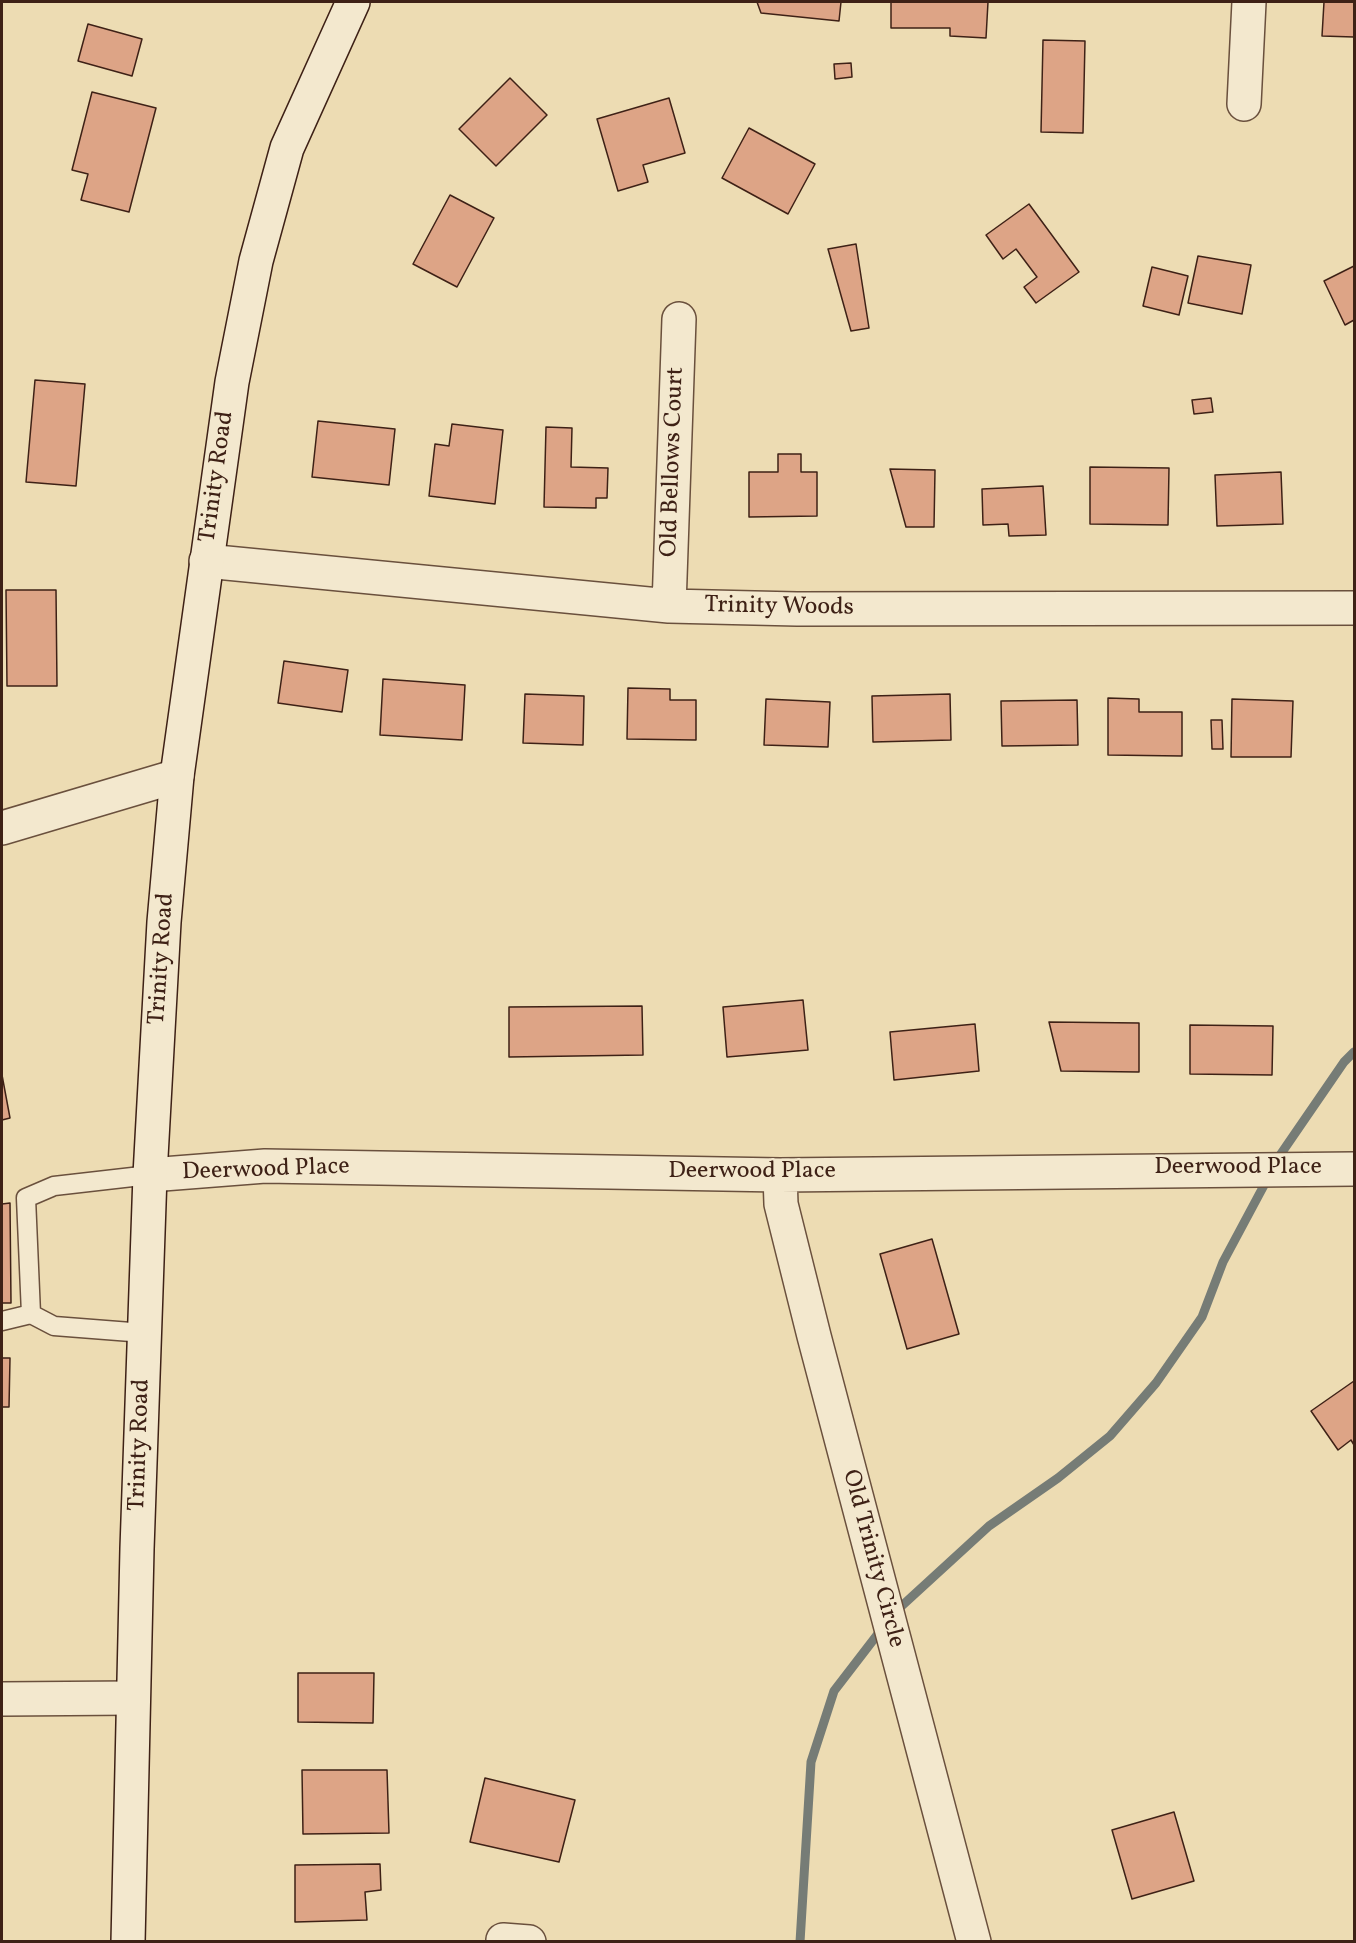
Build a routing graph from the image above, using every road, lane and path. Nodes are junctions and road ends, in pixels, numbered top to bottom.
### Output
1 (353, 2) edge
2 (1249, 2) edge
3 (1244, 104) dead end
4 (679, 319) dead end
5 (206, 561) junction
6 (669, 606) junction
7 (1354, 608) edge
8 (177, 776) junction
9 (2, 828) edge
10 (1354, 1169) edge
11 (780, 1174) junction
12 (150, 1175) junction
13 (32, 1314) junction
14 (2, 1321) edge
15 (144, 1333) junction
16 (133, 1698) junction
17 (2, 1699) edge
18 (128, 1941) edge
19 (974, 1941) edge

1 - 5 street, Trinity Road
2 - 3 street
4 - 6 street, Old Bellows Court
5 - 6 street, Trinity Woods
5 - 8 street, Trinity Road
6 - 7 street, Trinity Woods
8 - 9 street
8 - 12 street, Trinity Road
10 - 11 street, Deerwood Place
11 - 12 street, Deerwood Place
11 - 19 street, Old Trinity Circle
12 - 13 lane
12 - 15 street, Trinity Road
13 - 14 lane
13 - 15 lane
15 - 16 street, Trinity Road
16 - 17 street
16 - 18 street, Trinity Road

